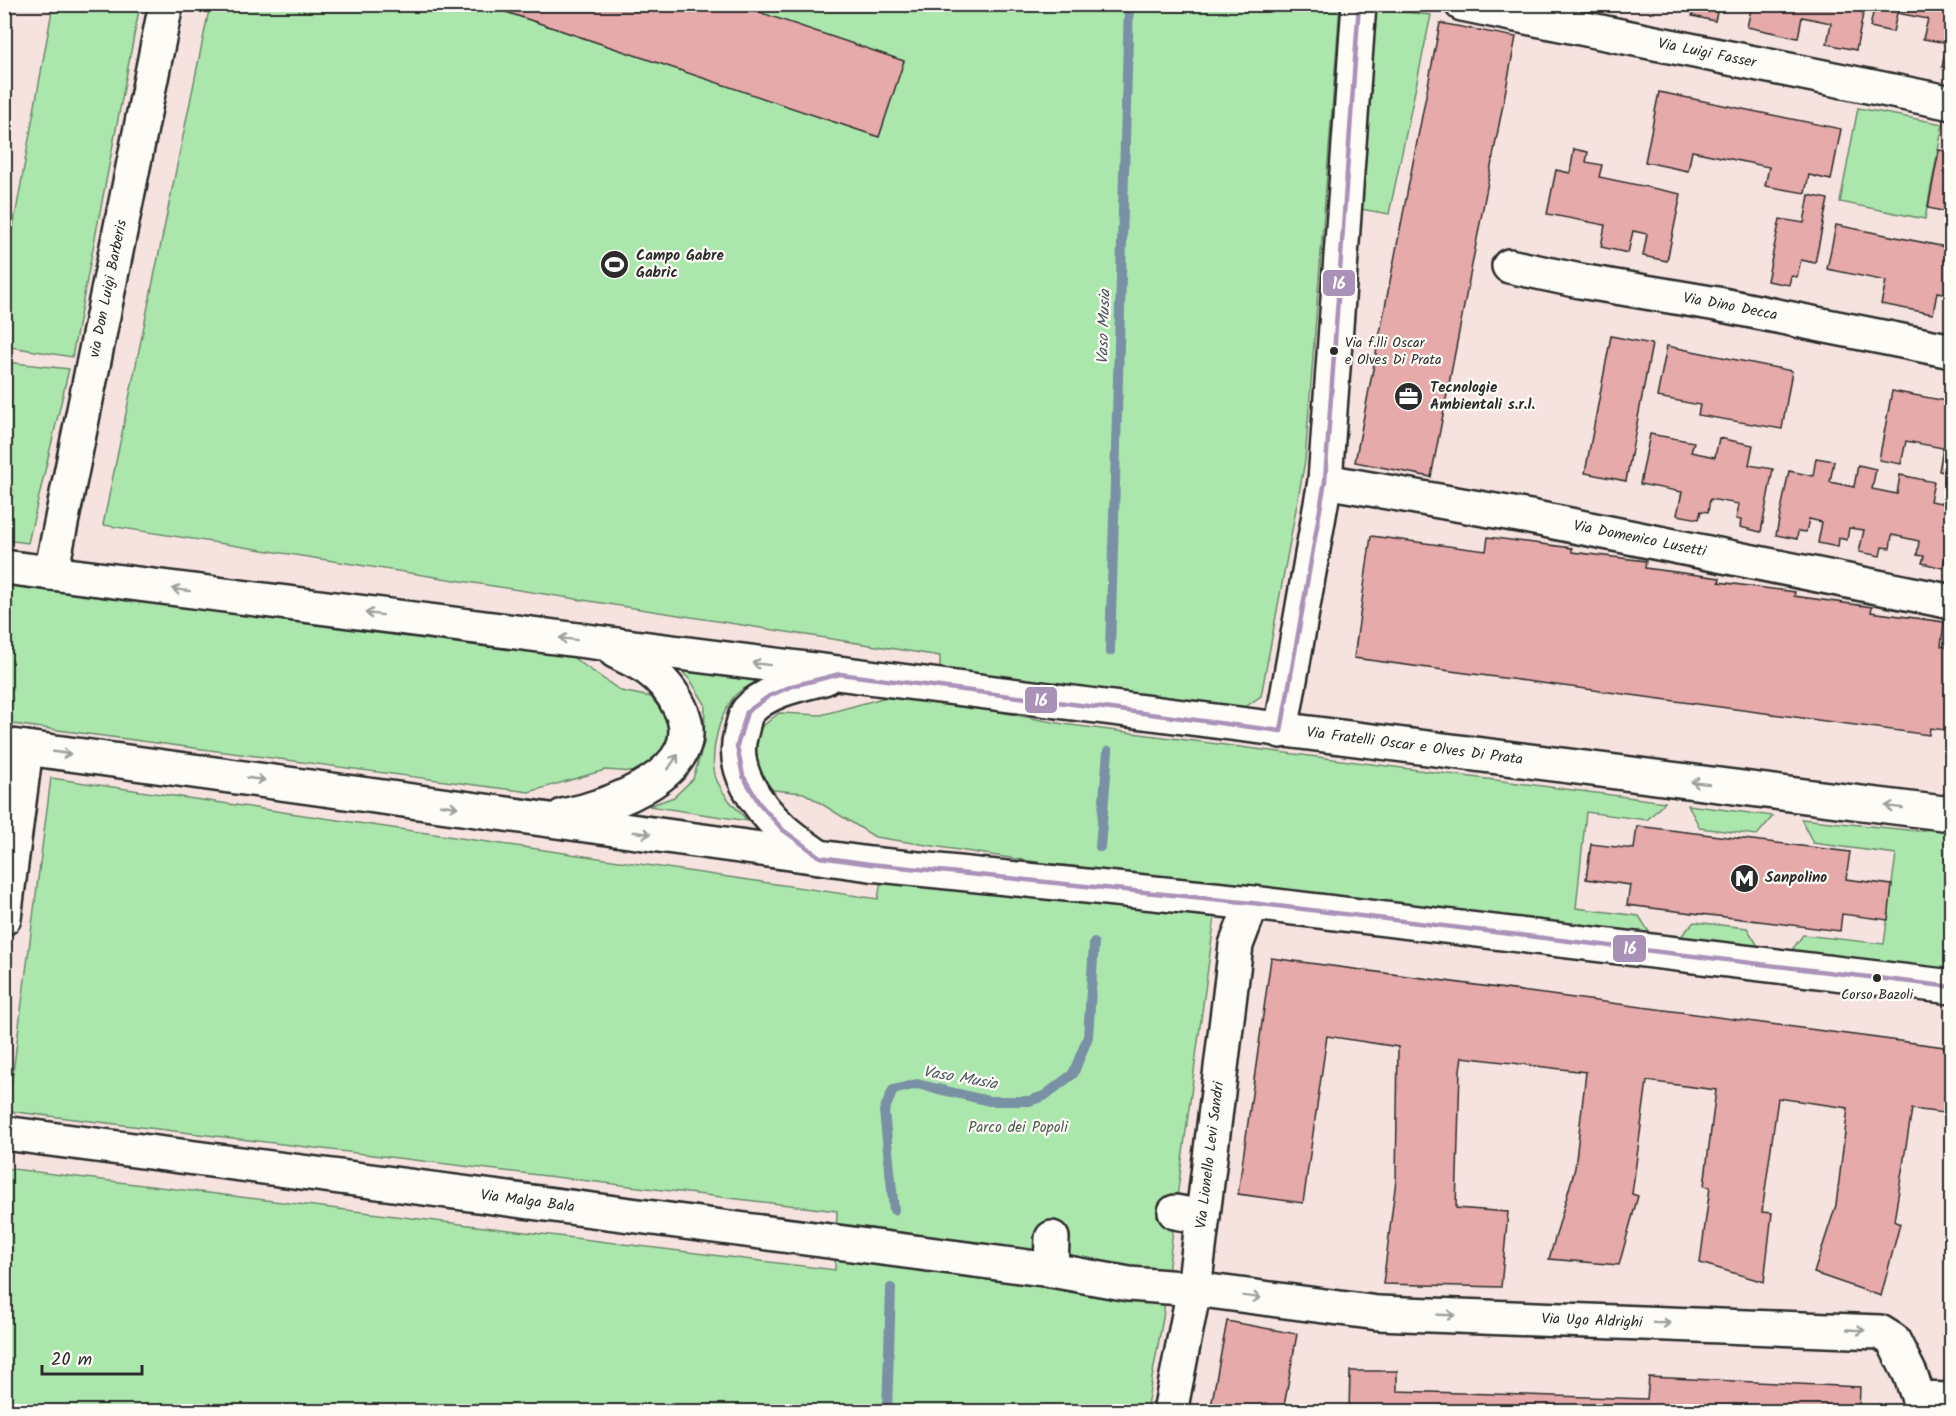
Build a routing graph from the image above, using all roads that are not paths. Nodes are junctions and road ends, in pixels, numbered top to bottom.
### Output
1 (166, 4) edge
2 (1359, 4) edge
3 (1462, 4) edge
4 (1952, 103) edge
5 (1509, 266) dead end
6 (1952, 351) edge
7 (1325, 481) junction
8 (4, 567) edge
9 (51, 573) junction
10 (1952, 602) edge
11 (601, 643) junction
12 (840, 674) junction
13 (1281, 731) junction
14 (15, 746) edge
15 (1952, 811) edge
16 (546, 819) junction
17 (820, 857) junction
18 (1252, 903) junction
19 (4, 918) edge
20 (1952, 987) edge
21 (4, 1133) edge
22 (1052, 1238) dead end
23 (1051, 1270) junction
24 (1194, 1289) junction
25 (1952, 1400) edge
26 (1911, 1405) edge
27 (1170, 1412) edge

1 - 9 street, via Don Luigi Barberis
2 - 7 street
3 - 4 street, Via Luigi Fasser
5 - 6 street, Via Dino Decca
7 - 10 street, Via Domenico Lusetti
7 - 13 street
8 - 9 street, Via Fratelli Oscar e Olves Di Prata
11 -> 9 street, Via Fratelli Oscar e Olves Di Prata
12 -> 11 street, Via Fratelli Oscar e Olves Di Prata
16 -> 11 street
12 - 13 street, Via Fratelli Oscar e Olves Di Prata
12 - 17 street
15 -> 13 street, Via Fratelli Oscar e Olves Di Prata
14 -> 16 street
14 - 19 street
16 -> 17 street
17 - 18 street
18 - 20 street
18 - 24 street, Via Lionello Levi Sandri
21 - 23 street, Via Malga Bala
22 - 23 street
23 - 24 street, Via Malga Bala
24 -> 26 street, Via Ugo Aldrighi
24 - 27 street, Via Lionello Levi Sandri
25 - 26 street, Via Ugo Aldrighi

